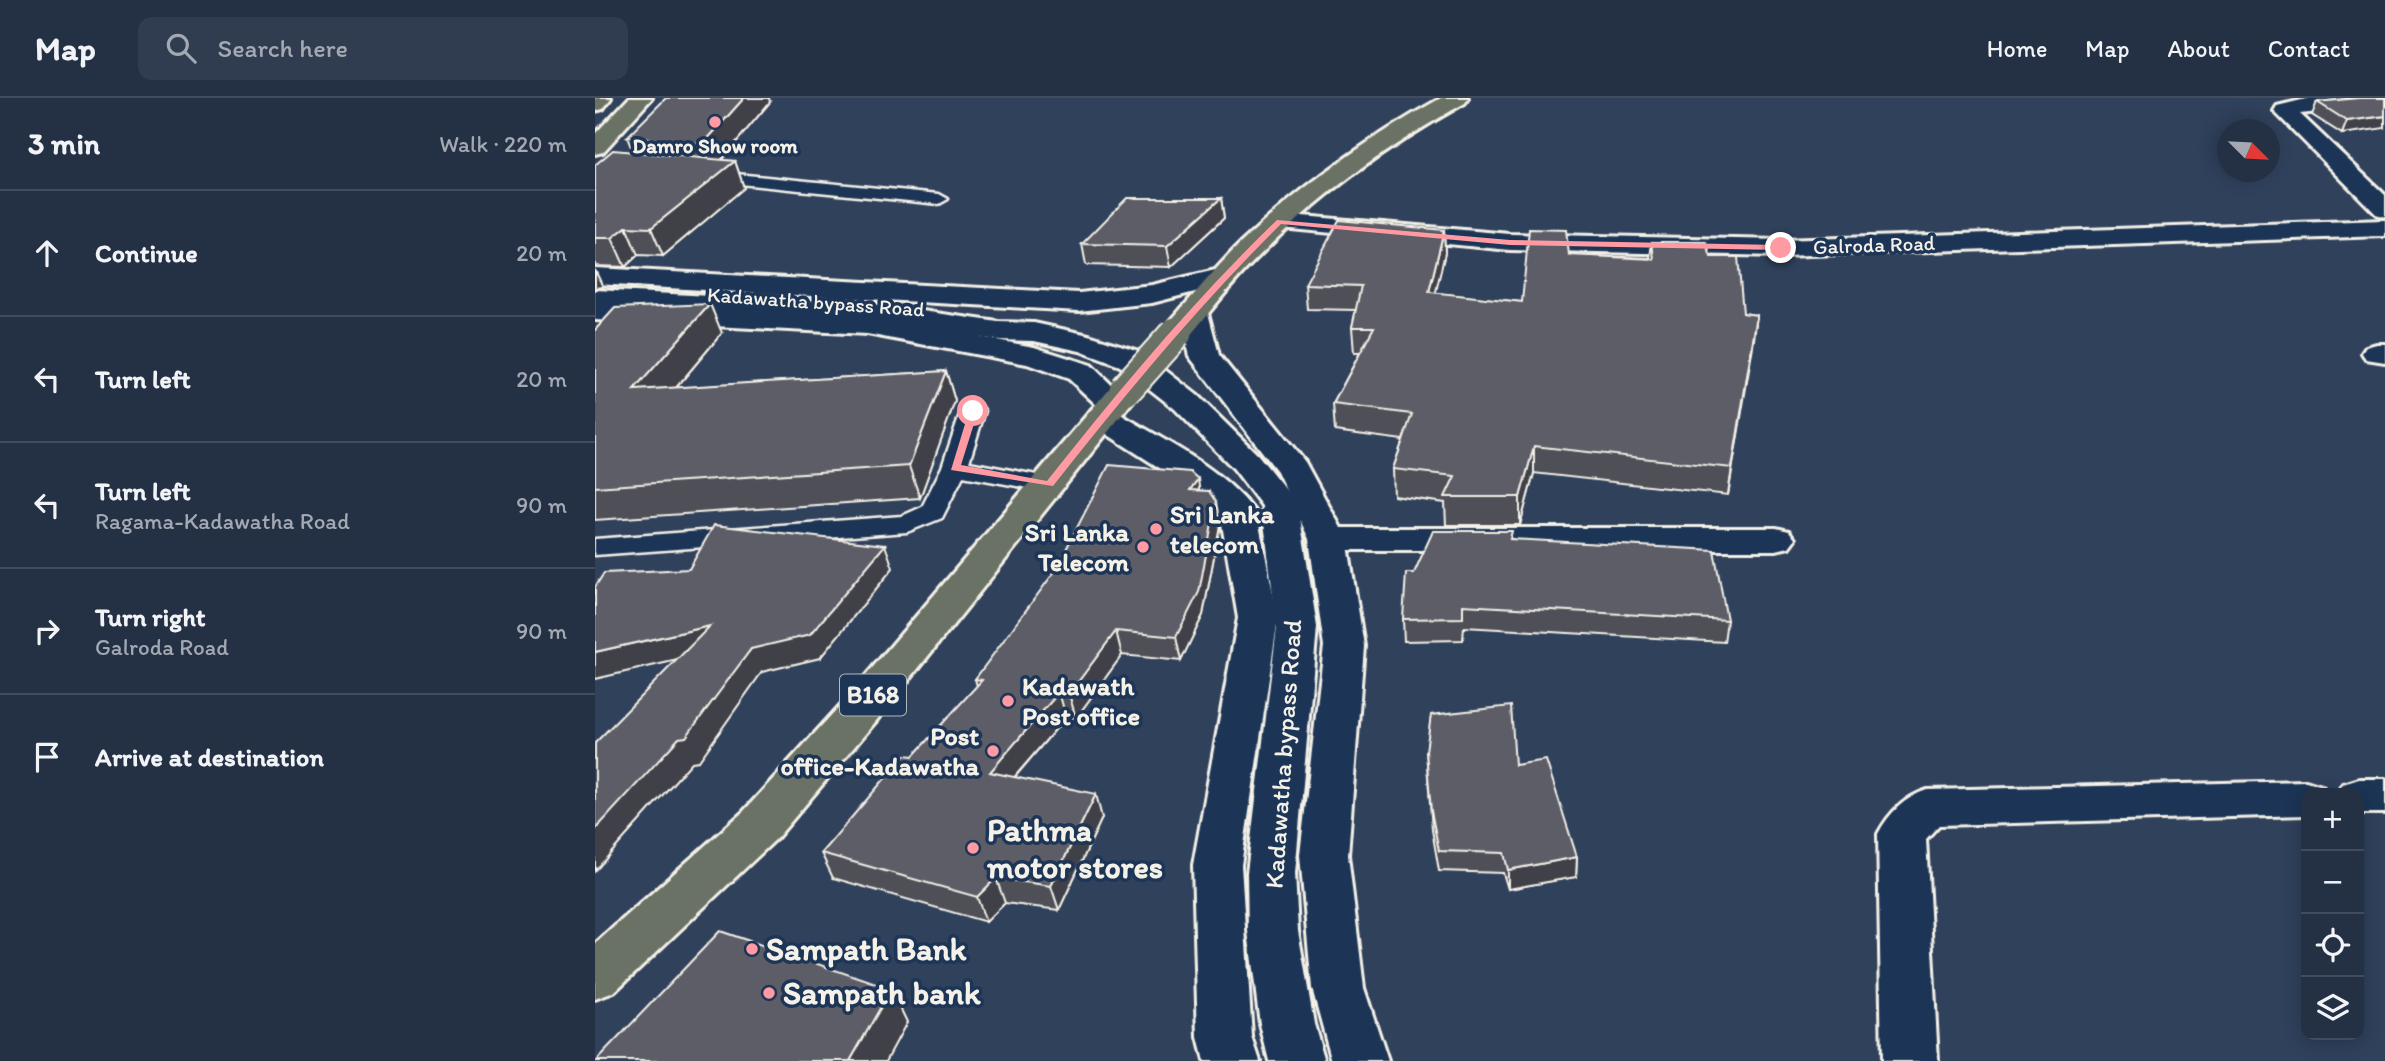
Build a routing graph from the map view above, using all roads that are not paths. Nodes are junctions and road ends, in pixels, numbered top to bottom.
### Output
1 (600, 98) edge
2 (641, 98) edge
3 (1457, 98) edge
4 (2385, 99) edge
5 (595, 103) edge
6 (595, 147) edge
7 (691, 175) edge
8 (939, 199) dead end
9 (2385, 209) edge
10 (1279, 222) junction
11 (2385, 228) edge
12 (595, 276) edge
13 (1224, 276) junction
14 (595, 289) edge
15 (595, 299) edge
16 (595, 311) edge
17 (1184, 323) junction
18 (1034, 332) junction
19 (1114, 403) junction
20 (973, 411) dead end
21 (955, 467) junction
22 (1049, 484) junction
23 (1328, 539) junction
24 (1776, 539) dead end
25 (595, 547) edge
26 (2364, 796) edge
27 (2385, 796) edge
28 (2301, 798) edge
29 (595, 975) edge
30 (1232, 1061) edge
31 (1297, 1061) edge
32 (1360, 1061) edge
33 (1910, 1061) edge

1 - 5 main road
2 - 6 main road
3 - 10 main road, B168
4 - 9 street
7 - 8 lane
10 - 11 street, Galroda Road
10 - 13 main road, B168
12 - 13 street
13 - 17 main road, B168
14 - 18 street, Kadawatha bypass Road
15 - 18 street, Kadawatha bypass Road
16 - 19 street
17 - 19 main road, B168, bridge
17 - 23 street
18 - 31 street, Kadawatha bypass Road
19 - 22 main road, B168
19 - 30 street
20 - 21 lane
21 - 22 lane
21 - 25 lane
22 - 29 main road, B168
23 - 24 street
23 - 32 street
26 - 27 street
28 - 33 street

